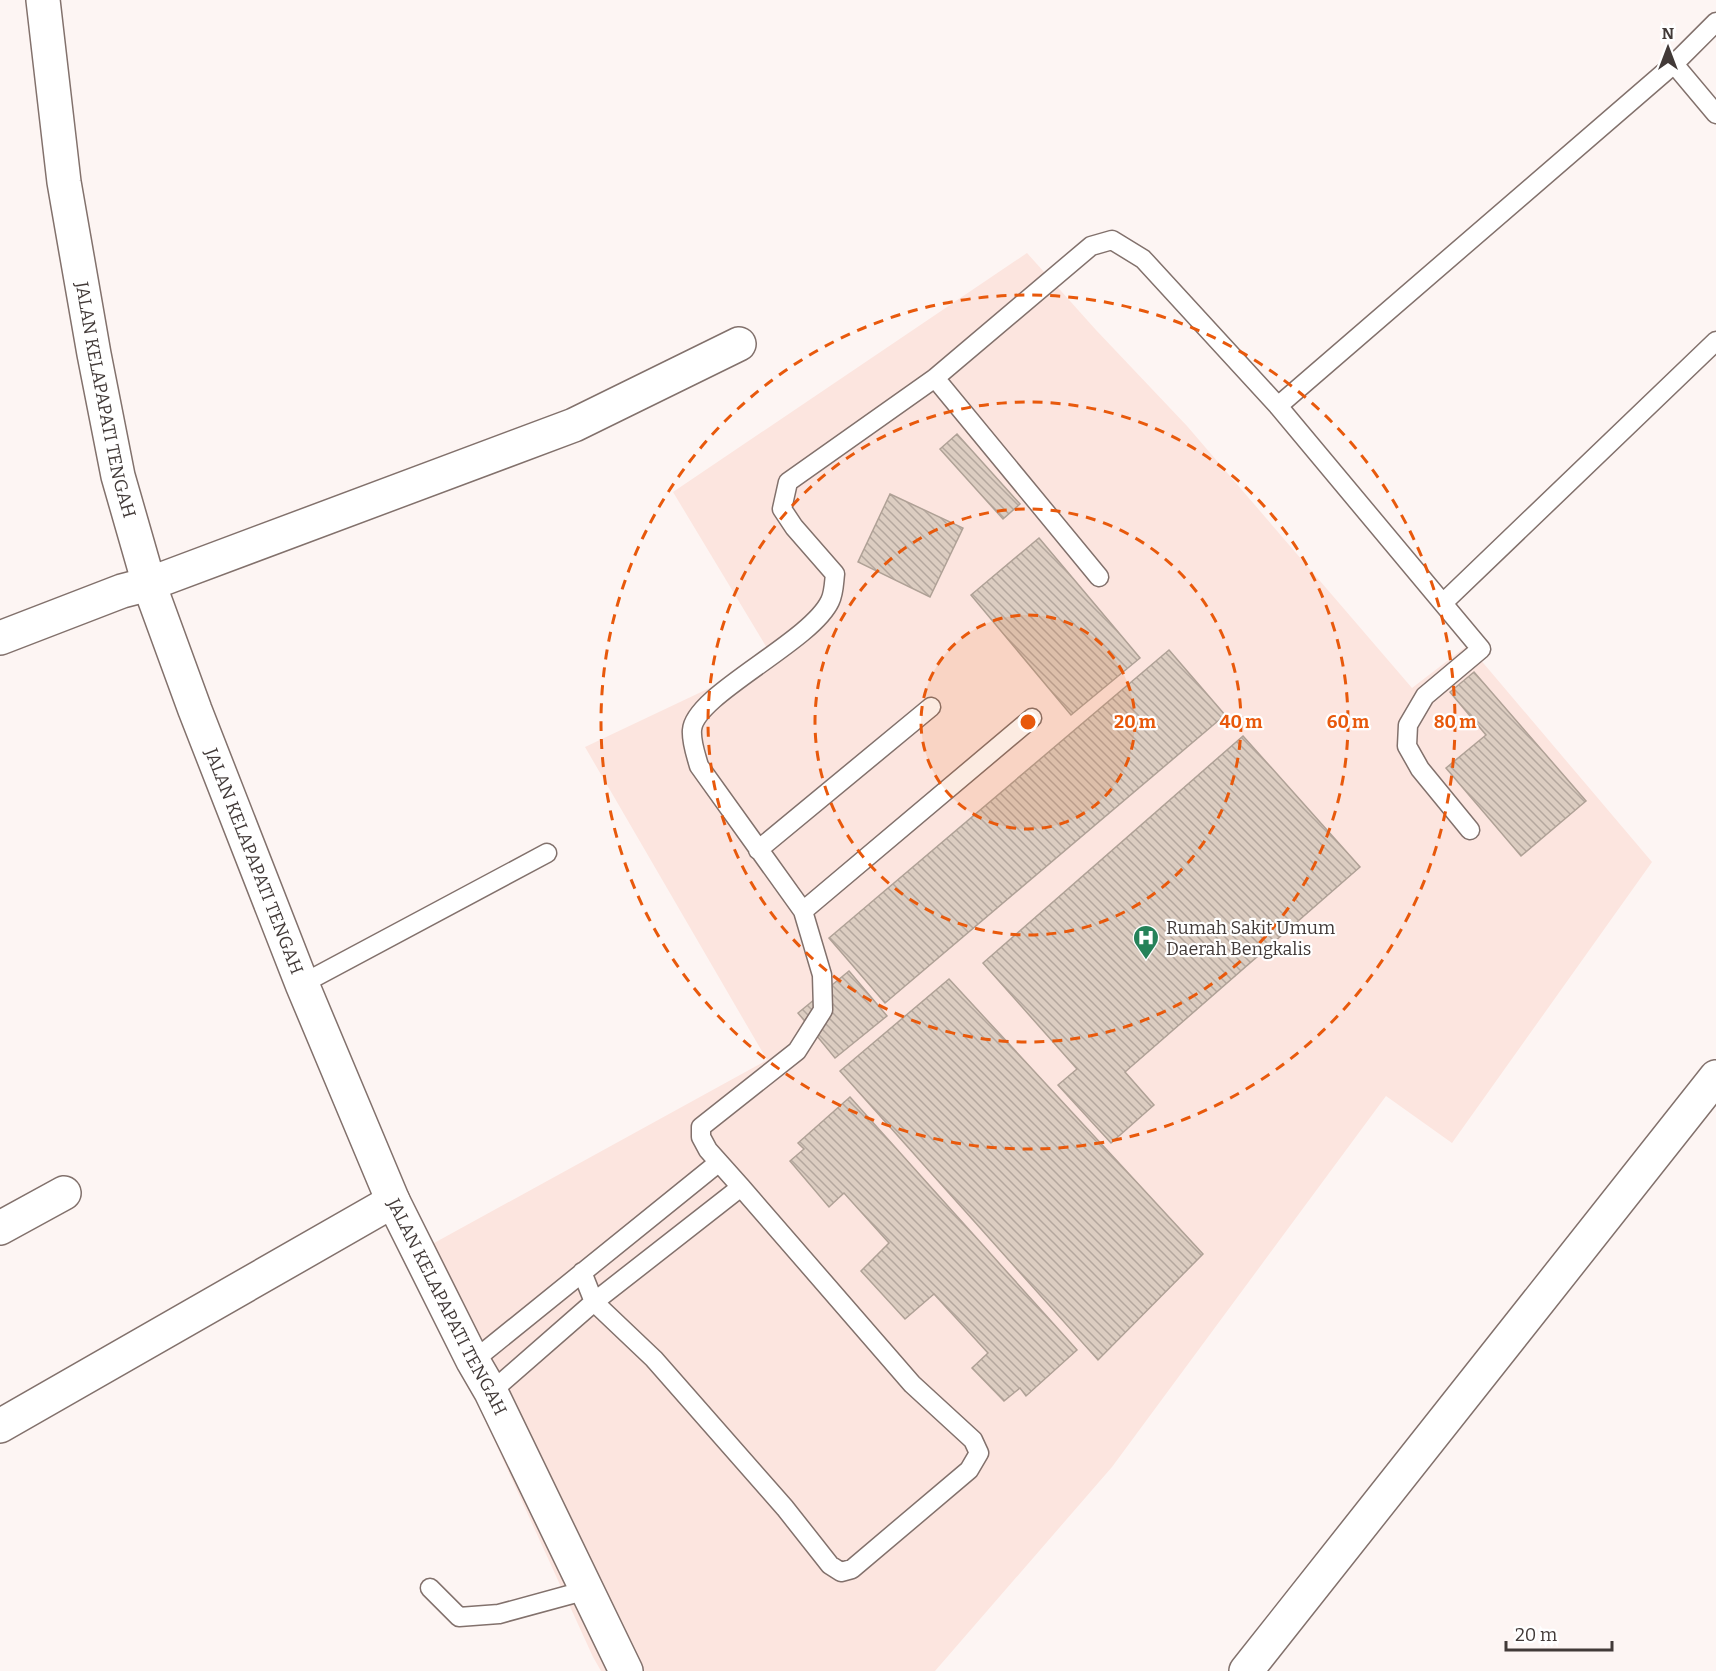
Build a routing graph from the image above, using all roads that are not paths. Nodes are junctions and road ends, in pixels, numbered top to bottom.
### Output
1 (43, 0) edge
2 (1716, 22) edge
3 (1674, 64) junction
4 (1716, 114) edge
5 (1716, 340) edge
6 (738, 344) dead end
7 (935, 378) junction
8 (1278, 406) junction
9 (1099, 577) dead end
10 (149, 584) junction
11 (1443, 603) junction
12 (0, 638) edge
13 (931, 707) dead end
14 (1032, 718) dead end
15 (1470, 830) dead end
16 (758, 850) junction
17 (547, 853) dead end
18 (803, 911) junction
19 (302, 984) junction
20 (1716, 1077) edge
21 (718, 1163) junction
22 (741, 1187) junction
23 (64, 1193) dead end
24 (393, 1201) junction
25 (0, 1228) edge
26 (582, 1272) junction
27 (594, 1302) junction
28 (473, 1361) junction
29 (491, 1392) junction
30 (0, 1426) edge
31 (430, 1588) dead end
32 (587, 1590) junction
33 (626, 1671) edge
34 (1246, 1671) edge

1 - 10 street, JALAN KELAPAPATI TENGAH
2 - 3 lane
3 - 4 lane
3 - 8 lane
5 - 11 lane
6 - 10 street
7 - 8 lane
7 - 9 lane
7 - 16 lane
8 - 11 lane
10 - 12 street
10 - 19 street, JALAN KELAPAPATI TENGAH
11 - 15 lane
13 - 16 lane
14 - 18 lane
16 - 18 lane
17 - 19 lane
18 - 21 lane
19 - 24 street, JALAN KELAPAPATI TENGAH
20 - 34 street
21 - 22 lane
21 - 26 lane
22 - 27 lane
22 - 27 lane
23 - 25 street
24 - 28 street, JALAN KELAPAPATI TENGAH
24 - 30 street
26 - 27 lane
26 - 28 lane
27 - 29 lane
28 - 29 street, JALAN KELAPAPATI TENGAH
29 - 32 street, JALAN KELAPAPATI TENGAH
31 - 32 lane
32 - 33 street, JALAN KELAPAPATI TENGAH

